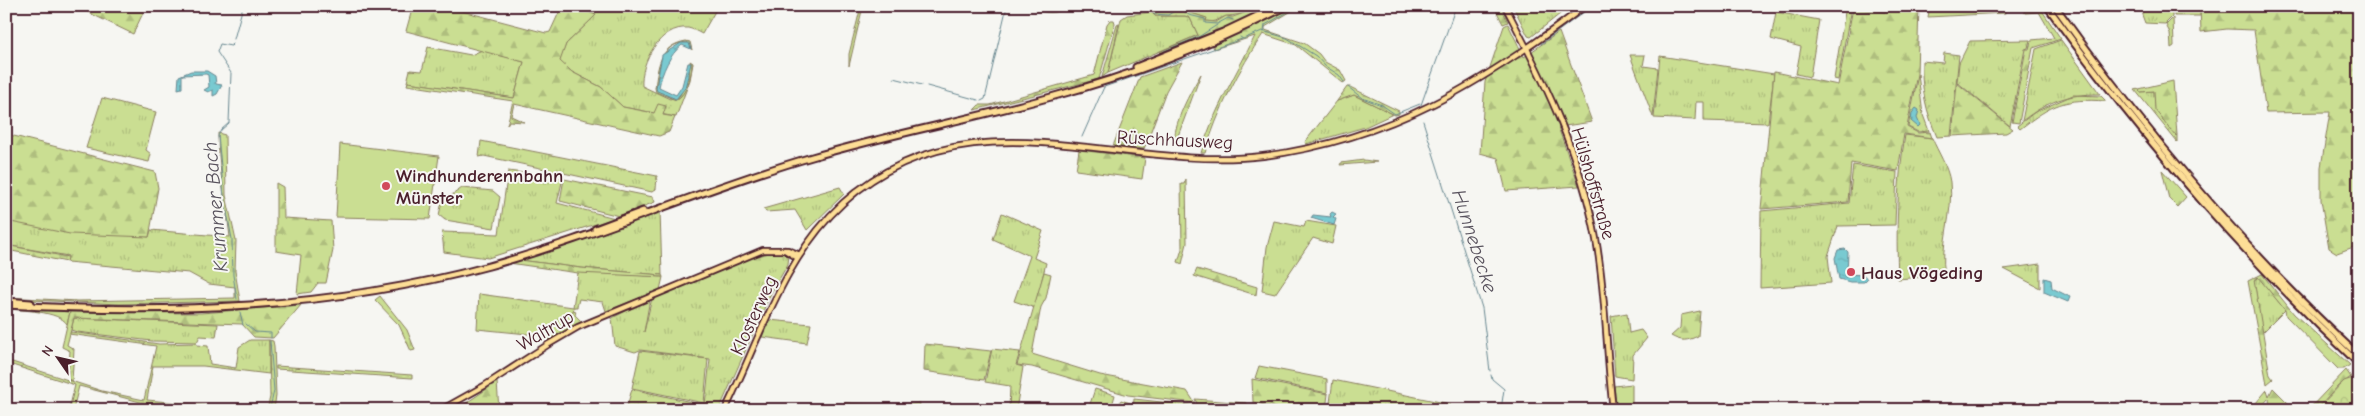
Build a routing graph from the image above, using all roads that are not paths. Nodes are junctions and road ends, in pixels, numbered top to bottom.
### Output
1 (1278, 6) edge
2 (1287, 6) edge
3 (1505, 6) edge
4 (1585, 6) edge
5 (2047, 6) edge
6 (2055, 6) edge
7 (1527, 49) junction
8 (1099, 82) junction
9 (810, 240) junction
10 (784, 250) junction
11 (794, 251) junction
12 (799, 256) junction
13 (6, 301) edge
14 (6, 305) edge
15 (2359, 356) edge
16 (2359, 364) edge
17 (441, 410) edge
18 (725, 410) edge
19 (1613, 410) edge

1 - 8 highway
2 - 8 highway
3 - 7 main road, Hülshoffstraße
4 - 7 main road, Rüschhausweg
5 - 16 highway
6 - 15 highway
7 - 9 main road, Rüschhausweg
7 - 19 main road, Hülshoffstraße
8 - 13 highway
8 - 14 highway
9 - 11 main road
9 - 12 main road, Rüschhausweg
10 - 11 main road, Waltrup
10 - 12 main road
10 - 17 main road, Waltrup
11 - 12 main road
12 - 18 main road, Klosterweg

